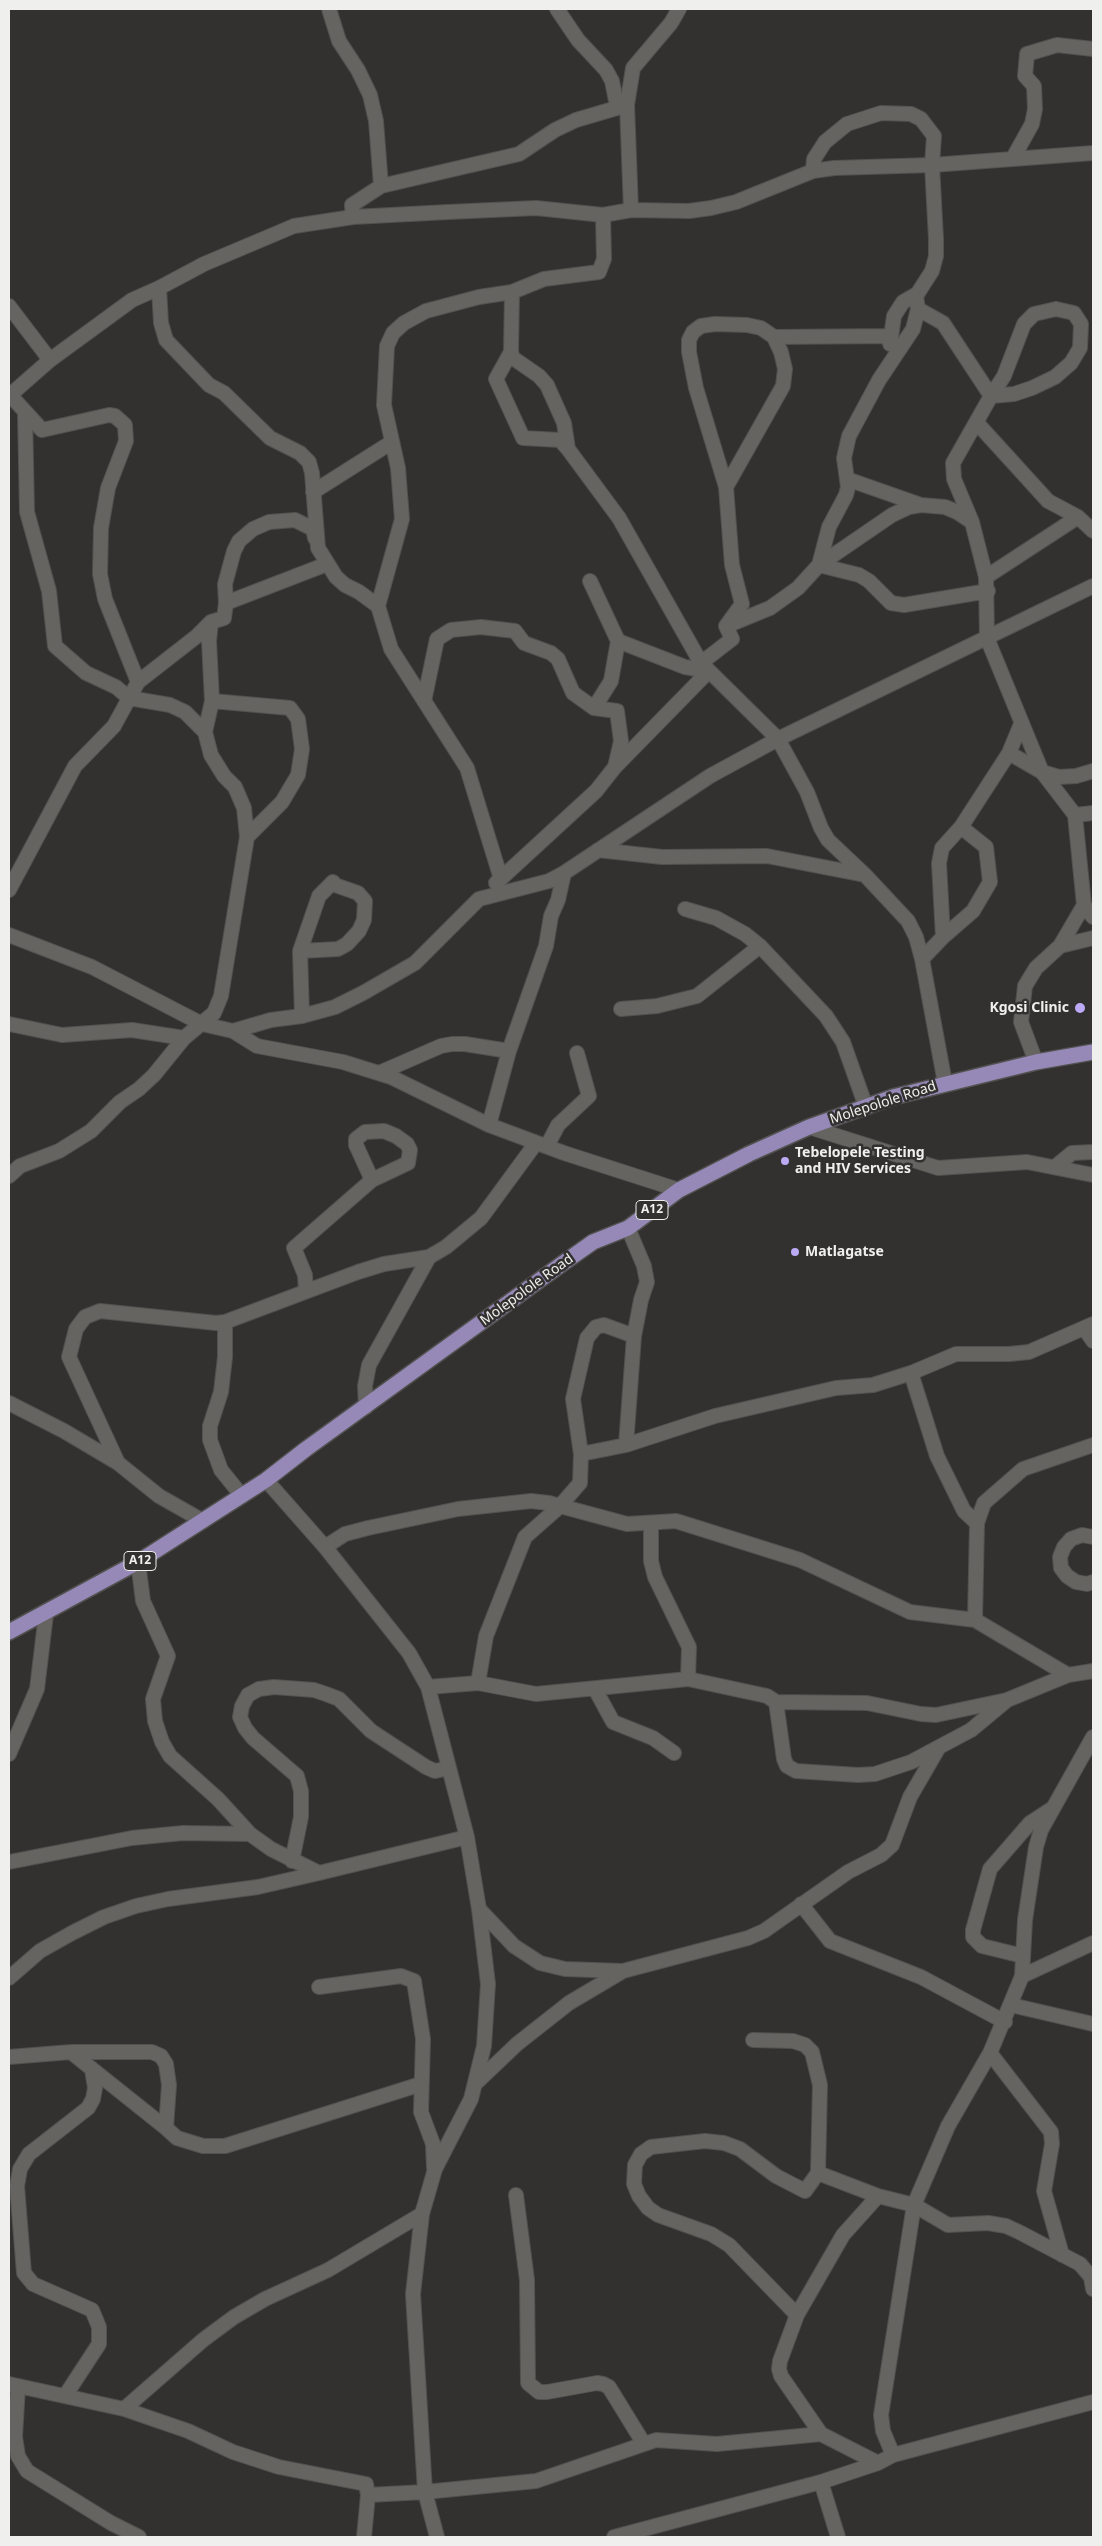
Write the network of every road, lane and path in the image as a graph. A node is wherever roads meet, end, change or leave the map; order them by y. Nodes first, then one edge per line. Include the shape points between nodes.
1 (329, 9) edge
2 (557, 9) edge
3 (679, 9) edge
4 (1093, 48) edge
5 (622, 105) junction
6 (1093, 153) edge
7 (1013, 158) junction
8 (932, 164) junction
9 (813, 171) junction
10 (381, 186) junction
11 (631, 210) junction
12 (603, 216) junction
13 (353, 217) junction
14 (159, 288) junction
15 (512, 292) junction
16 (917, 303) junction
17 (9, 306) edge
18 (889, 336) junction
19 (774, 337) junction
20 (511, 352) junction
21 (50, 360) junction
22 (879, 380) junction
23 (9, 395) edge
24 (991, 396) junction
25 (25, 412) junction
26 (977, 423) junction
27 (392, 442) junction
28 (568, 449) junction
29 (847, 478) junction
30 (726, 487) junction
31 (313, 492) junction
32 (921, 505) junction
33 (1078, 517) junction
34 (972, 522) junction
35 (1093, 531) edge
36 (318, 548) junction
37 (327, 564) junction
38 (819, 565) junction
39 (986, 577) junction
40 (590, 581) dead end
41 (1093, 586) edge
42 (988, 591) junction
43 (226, 603) junction
44 (378, 606) junction
45 (211, 622) junction
46 (726, 626) junction
47 (987, 638) junction
48 (618, 641) junction
49 (705, 667) junction
50 (138, 682) junction
51 (129, 698) junction
52 (212, 701) junction
53 (424, 701) junction
54 (594, 708) junction
55 (1021, 724) junction
56 (205, 732) junction
57 (778, 739) junction
58 (1009, 753) junction
59 (615, 767) junction
60 (1042, 772) junction
61 (1093, 772) edge
62 (1093, 813) edge
63 (1075, 815) junction
64 (961, 827) junction
65 (247, 837) junction
66 (598, 850) junction
67 (564, 873) junction
68 (865, 875) junction
69 (501, 879) junction
70 (9, 890) edge
71 (479, 899) junction
72 (1084, 905) junction
73 (685, 908) dead end
74 (1093, 917) edge
75 (9, 935) edge
76 (943, 937) junction
77 (1093, 938) edge
78 (760, 946) junction
79 (1060, 946) junction
80 (300, 951) junction
81 (922, 959) junction
82 (621, 1009) dead end
83 (302, 1016) junction
84 (9, 1024) edge
85 (202, 1024) junction
86 (233, 1031) junction
87 (184, 1038) junction
88 (509, 1051) junction
89 (577, 1052) dead end
90 (1093, 1052) edge
91 (1036, 1062) junction
92 (378, 1073) junction
93 (944, 1084) junction
94 (866, 1107) junction
95 (489, 1124) junction
96 (808, 1127) junction
97 (542, 1145) junction
98 (1093, 1152) edge
99 (1055, 1167) junction
100 (1093, 1175) edge
101 (9, 1176) edge
102 (372, 1180) dead end
103 (680, 1190) junction
104 (628, 1228) junction
105 (429, 1257) junction
106 (306, 1291) junction
107 (225, 1322) junction
108 (1089, 1326) edge
109 (634, 1336) junction
110 (1093, 1341) edge
111 (911, 1373) junction
112 (366, 1407) junction
113 (11, 1409) edge
114 (626, 1445) junction
115 (1093, 1445) edge
116 (581, 1454) junction
117 (118, 1462) junction
118 (266, 1480) junction
119 (242, 1496) junction
120 (559, 1508) junction
121 (202, 1521) junction
122 (651, 1524) junction
123 (976, 1524) junction
124 (1093, 1537) edge
125 (325, 1547) junction
126 (138, 1562) junction
127 (1093, 1582) edge
128 (46, 1614) junction
129 (975, 1620) junction
130 (9, 1632) edge
131 (1093, 1671) edge
132 (1068, 1675) junction
133 (688, 1679) junction
134 (478, 1683) junction
135 (428, 1686) junction
136 (595, 1689) junction
137 (1007, 1700) junction
138 (776, 1702) junction
139 (1093, 1736) edge
140 (939, 1747) junction
141 (674, 1753) dead end
142 (9, 1754) edge
143 (449, 1768) junction
144 (1053, 1807) junction
145 (250, 1834) junction
146 (467, 1837) junction
147 (292, 1860) junction
148 (9, 1862) edge
149 (319, 1873) junction
150 (801, 1904) junction
151 (479, 1909) junction
152 (1093, 1943) edge
153 (1023, 1956) junction
154 (623, 1971) junction
155 (1022, 1976) junction
156 (9, 1978) edge
157 (319, 1987) dead end
158 (1011, 2005) junction
159 (1005, 2022) junction
160 (1093, 2024) edge
161 (753, 2040) dead end
162 (71, 2052) junction
163 (990, 2053) junction
164 (9, 2057) edge
165 (92, 2070) junction
166 (476, 2083) junction
167 (421, 2084) junction
168 (166, 2128) junction
169 (434, 2169) junction
170 (818, 2173) junction
171 (516, 2195) dead end
172 (878, 2196) junction
173 (914, 2205) junction
174 (422, 2214) junction
175 (1062, 2255) junction
176 (1093, 2289) edge
177 (797, 2315) junction
178 (14, 2386) edge
179 (65, 2396) junction
180 (1093, 2402) edge
181 (124, 2409) junction
182 (821, 2434) junction
183 (644, 2444) junction
184 (893, 2455) junction
185 (878, 2463) junction
186 (821, 2482) junction
187 (424, 2492) junction
188 (368, 2494) junction
189 (139, 2537) edge
190 (364, 2537) edge
191 (437, 2537) edge
192 (614, 2537) edge
193 (838, 2537) edge

1 - 10 street via 339,41 370,95 376,121
2 - 5 street via 578,40 606,70
3 - 5 street via 633,68
4 - 7 street via 1057,45 1027,54 1026,76 1034,86 1032,124
5 - 10 street via 576,120 519,154
5 - 11 street
6 - 7 street
7 - 8 street
8 - 9 street
8 - 9 street via 934,136 921,119 911,114 881,113 847,124 825,142 814,159
8 - 16 street via 936,256
9 - 11 street via 736,202 711,208
10 - 13 street via 352,205
11 - 12 street
12 - 13 street via 536,208
12 - 15 street via 604,259 599,272 544,279
13 - 14 street via 294,226 204,264
14 - 21 street via 118,308
14 - 31 street via 161,323 166,340 209,384 224,393 270,438 300,453 309,462
15 - 20 street
15 - 27 street via 462,300 426,311 393,333 387,346 384,405
16 - 18 street via 917,294 903,302 894,316
16 - 22 street via 913,329
16 - 24 street via 943,323
17 - 21 street
18 - 19 street
18 - 22 street via 890,349
19 - 30 street via 785,369 783,386
19 - 30 street via 761,328 716,324 701,326 689,340 690,365
20 - 28 street via 513,358 547,385 564,423
20 - 28 street via 496,379 523,438 560,440
21 - 23 street
22 - 29 street via 849,436 844,458
23 - 25 street
24 - 24 street via 1004,376 1024,324 1034,314 1056,309 1074,313 1081,324 1081,332 1080,348 1071,363 1055,377 1032,388
24 - 26 street
25 - 50 street via 42,430 109,415 115,416 125,426 126,442 108,488 100,574 105,599
25 - 51 street via 27,512 50,591 55,646 86,673 116,687
26 - 33 street via 1048,501
26 - 34 street via 953,463 954,479
27 - 31 street
27 - 44 street via 398,468 402,519
28 - 49 street via 619,518
29 - 32 street
29 - 38 street via 846,495 829,527
30 - 46 street via 732,565 742,604
31 - 36 street
32 - 34 street via 945,507
32 - 38 street via 892,515
33 - 35 street
33 - 39 street
34 - 39 street
36 - 37 street
36 - 43 street via 313,529 295,520 269,522 253,529 239,541 234,551 225,584
37 - 43 street
37 - 44 street via 345,585
38 - 42 street via 859,575 891,603 904,605
38 - 46 street via 798,588 770,608
39 - 42 street
40 - 48 street
41 - 47 street
42 - 47 street
43 - 45 street via 224,618
44 - 53 street via 391,649
45 - 50 street via 198,636
45 - 52 street
46 - 49 street via 732,639
47 - 55 street
47 - 57 street
48 - 49 street via 685,667
48 - 54 street via 611,681
49 - 57 street
49 - 59 street
50 - 51 street
51 - 56 street via 170,705 185,712
51 - 70 street via 114,726 75,766
52 - 56 street
52 - 65 street via 290,708 298,719 302,750 298,775 282,802
53 - 54 street via 437,639 451,630 481,627 515,631 524,643 550,653 558,660 573,693
53 - 69 street via 467,768
54 - 59 street via 617,711 621,741
55 - 58 street
55 - 60 street
56 - 65 street via 211,755 235,788 244,808
57 - 66 street via 710,776
57 - 68 street via 828,840
58 - 60 street
58 - 64 street
59 - 69 street via 596,791
60 - 61 street via 1059,777
60 - 63 street
62 - 63 street
63 - 72 street
64 - 76 street via 940,854
64 - 76 street via 986,847 990,882 974,911
65 - 85 street via 220,996 214,1013
66 - 67 street
66 - 68 street via 662,857 767,856
67 - 71 street via 540,884
67 - 88 street via 546,946
68 - 81 street via 908,921
69 - 71 street
71 - 83 street via 415,963 335,1007
72 - 74 street
72 - 79 street
73 - 78 street via 716,918
75 - 85 street via 92,967
76 - 81 street
77 - 79 street
78 - 82 street via 697,996 657,1006
78 - 94 street via 836,1028
79 - 91 street via 1036,968 1025,986 1021,1022
80 - 80 street via 319,896 333,882 358,893 365,901 366,909 361,926 348,944 338,949
80 - 83 street
81 - 93 street
83 - 86 street via 271,1020
84 - 87 street via 62,1035 132,1030
85 - 86 street
85 - 87 street
86 - 92 street via 257,1046 343,1062
87 - 101 street via 154,1075 107,1113 91,1131 59,1151 20,1166
88 - 92 street via 452,1044
88 - 95 street
89 - 97 street via 589,1096 567,1114
90 - 91 main road, Molepolole Road / A12
91 - 93 main road, Molepolole Road / A12
92 - 95 street
93 - 94 main road, Molepolole Road / A12
94 - 96 main road, Molepolole Road / A12
95 - 97 street
96 - 99 street via 938,1168 1011,1162
96 - 103 main road, Molepolole Road / A12
97 - 103 street
97 - 105 street via 481,1218 454,1243
98 - 99 street via 1072,1153
99 - 100 street
102 - 106 street via 294,1248
103 - 104 main road, Molepolole Road / A12
104 - 109 street via 647,1282 640,1300
104 - 112 main road, Molepolole Road / A12 via 593,1242
105 - 106 street via 384,1264
105 - 112 street via 370,1365 365,1386
106 - 107 street
107 - 117 street via 100,1311 85,1317 76,1329 69,1357
107 - 119 street via 221,1392 210,1426 210,1440 221,1470
108 - 110 street
108 - 111 street via 1029,1352 956,1354
109 - 114 street
109 - 116 street via 604,1325 596,1327 587,1338 572,1399
111 - 114 street via 873,1385 836,1388 715,1416
111 - 123 street via 936,1456 964,1511
112 - 118 main road, Molepolole Road / A12
113 - 117 street via 64,1431
114 - 116 street
115 - 123 street via 1023,1470 984,1502
116 - 120 street via 580,1483
117 - 121 street via 159,1496
118 - 119 main road, Molepolole Road / A12
118 - 125 street
119 - 121 main road, Molepolole Road / A12
120 - 122 street via 627,1524
120 - 125 street via 531,1501 458,1509 345,1534
120 - 134 street via 525,1537 486,1636
121 - 126 main road, Molepolole Road / A12
122 - 129 street via 676,1521 800,1560 910,1612
122 - 133 street via 651,1561 655,1578 689,1647
123 - 129 street
124 - 127 street via 1082,1535 1071,1539 1060,1557 1067,1576 1076,1582
125 - 135 street via 409,1653
126 - 128 main road, Molepolole Road / A12
126 - 145 street via 144,1601 168,1656 152,1699 154,1721 162,1742 170,1756 218,1799
128 - 130 main road, Molepolole Road / A12
128 - 142 street via 36,1689
129 - 132 street
131 - 132 street
132 - 137 street
133 - 136 street
133 - 138 street via 767,1696
134 - 135 street
134 - 136 street via 536,1694
135 - 143 street
136 - 141 street via 613,1722 653,1738
137 - 138 street via 936,1715 867,1703
137 - 140 street via 971,1730
138 - 140 street via 784,1759 787,1766 796,1771 875,1774 911,1762
139 - 144 street
140 - 150 street via 910,1797 892,1845
143 - 146 street
143 - 147 street via 435,1771 426,1767 371,1731 338,1699 326,1694 274,1686 248,1695 240,1717 245,1728 252,1738 297,1776 301,1791 301,1817
144 - 153 street via 1036,1847
144 - 153 street via 1030,1823 990,1869 973,1930 973,1937 982,1946
145 - 147 street
145 - 148 street via 182,1833 132,1838
146 - 149 street
146 - 151 street
147 - 149 street
149 - 156 street via 258,1888 136,1906 104,1917 40,1951
150 - 154 street via 764,1931 748,1938
150 - 159 street via 830,1941 921,1977
151 - 154 street via 514,1946 540,1963 565,1969
151 - 166 street via 488,2004
152 - 155 street
153 - 155 street
154 - 166 street via 569,2003 517,2044
155 - 158 street
157 - 167 street via 402,1976 414,1982 423,2039
158 - 159 street
158 - 160 street
159 - 163 street
161 - 170 street via 793,2041 805,2045 812,2052 820,2085
162 - 164 street
162 - 165 street
162 - 168 street via 152,2052 161,2056 166,2064 168,2085
163 - 173 street via 941,2140
163 - 175 street via 1051,2132 1044,2190
165 - 168 street
165 - 179 street via 95,2088 88,2108 28,2154 20,2169 17,2186 24,2272 33,2284 92,2310 99,2327 99,2344
166 - 169 street via 471,2099
167 - 168 street via 225,2146 203,2146 178,2138
167 - 169 street via 421,2112 433,2144
169 - 174 street
170 - 172 street
170 - 177 street via 805,2191 776,2176 740,2149 705,2141 651,2147 641,2154 635,2165 634,2184 648,2208 658,2215 711,2234 729,2245
171 - 183 street via 528,2280 528,2383 538,2392 597,2383 609,2387
172 - 173 street
172 - 177 street via 843,2235
173 - 175 street via 948,2224 1006,2226
173 - 184 street via 881,2416
174 - 181 street via 328,2270 234,2317
174 - 187 street via 413,2319
175 - 176 street via 1087,2270
177 - 182 street via 779,2368 781,2376
178 - 179 street
178 - 189 street via 15,2437 18,2456 27,2471
179 - 181 street
180 - 184 street
181 - 188 street via 279,2467 366,2484
182 - 183 street via 717,2444 668,2439
182 - 185 street
183 - 187 street via 536,2481
184 - 185 street
185 - 186 street
186 - 192 street
186 - 193 street
187 - 188 street
187 - 191 street
188 - 190 street

